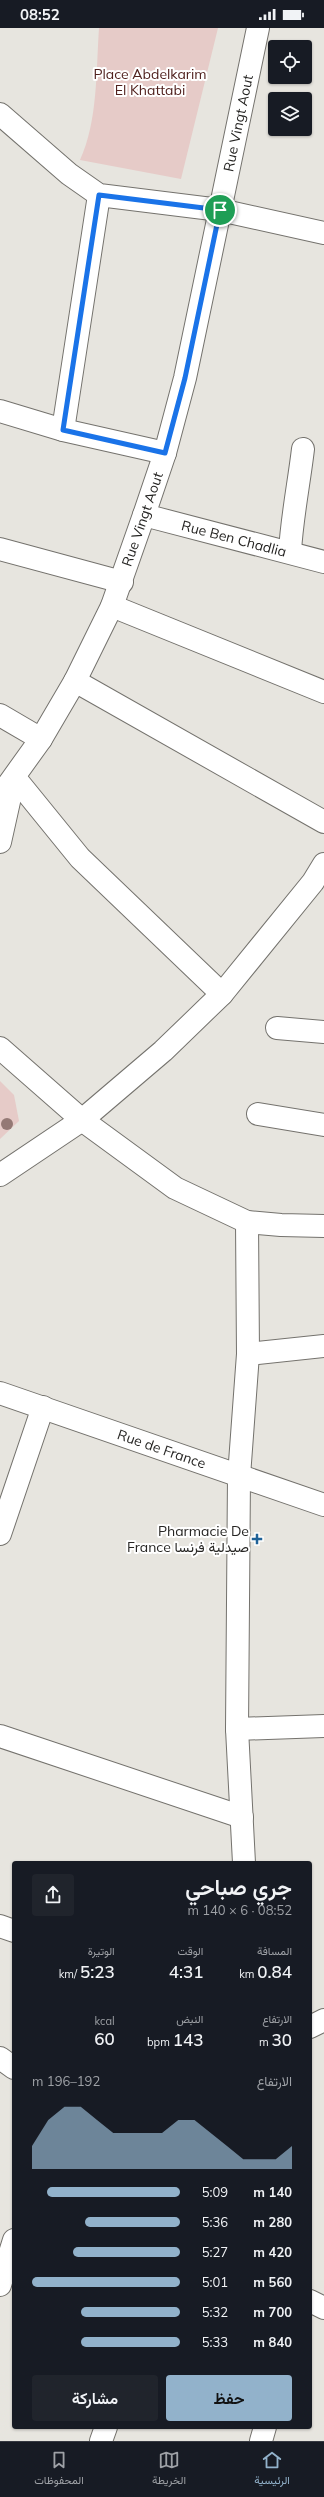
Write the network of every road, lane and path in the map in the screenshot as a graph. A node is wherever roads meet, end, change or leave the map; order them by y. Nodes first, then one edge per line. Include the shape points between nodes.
1 (258, 28) edge
2 (0, 114) edge
3 (99, 195) junction
4 (220, 210) junction
5 (320, 235) edge
6 (0, 411) edge
7 (63, 430) junction
8 (303, 449) dead end
9 (165, 453) junction
10 (144, 515) junction
11 (0, 549) edge
12 (290, 551) junction
13 (324, 562) edge
14 (122, 582) junction
15 (112, 606) junction
16 (75, 681) junction
17 (324, 692) edge
18 (0, 715) edge
19 (41, 739) junction
20 (15, 778) junction
21 (0, 796) edge
22 (324, 822) edge
23 (0, 842) edge
24 (324, 864) edge
25 (222, 994) junction
26 (277, 1028) dead end
27 (324, 1032) edge
28 (0, 1048) edge
29 (258, 1114) dead end
30 (82, 1120) junction
31 (324, 1125) edge
32 (0, 1175) edge
33 (247, 1222) junction
34 (324, 1226) edge
35 (324, 1346) edge
36 (248, 1354) junction
37 (0, 1392) edge
38 (43, 1407) junction
39 (240, 1476) junction
40 (324, 1505) edge
41 (0, 1534) edge
42 (324, 1726) edge
43 (237, 1729) junction
44 (0, 1736) edge
45 (242, 1817) junction
46 (244, 1861) edge
47 (0, 1926) edge
48 (12, 1930) edge
49 (324, 2020) edge
50 (312, 2026) edge
51 (312, 2033) edge
52 (324, 2036) edge
53 (0, 2058) edge
54 (12, 2067) edge
55 (12, 2246) edge
56 (0, 2285) edge
57 (312, 2302) edge
58 (324, 2308) edge
59 (105, 2429) edge
60 (264, 2429) edge
61 (101, 2441) edge
62 (261, 2441) edge

1 - 4 street, Rue Vingt Aout
2 - 3 street via 69,174
3 - 4 street
3 - 7 street
4 - 5 street
4 - 9 street, Rue Vingt Aout via 185,378
6 - 7 street
7 - 9 street
8 - 12 street
9 - 10 street, Rue Vingt Aout
10 - 12 street, Rue Ben Chadlia
10 - 14 street, Rue Vingt Aout
11 - 14 street
12 - 13 street, Rue Ben Chadlia
14 - 15 street, Rue Vingt Aout
15 - 16 street, Rue Vingt Aout
15 - 17 street
16 - 19 street, Rue Vingt Aout
16 - 22 street
18 - 19 street
19 - 20 street, Rue Vingt Aout
20 - 21 street, Rue Vingt Aout
20 - 23 street
20 - 25 street via 80,858
24 - 25 street via 268,940
25 - 30 street via 163,1051
26 - 27 street
28 - 30 street
29 - 31 street
30 - 32 street
30 - 33 street via 175,1188
33 - 34 street
33 - 36 street
35 - 36 street
36 - 39 street
37 - 38 street, Rue de France
38 - 39 street, Rue de France
38 - 41 street
39 - 40 street, Rue de France
39 - 43 street
42 - 43 street
43 - 45 street
44 - 45 street
45 - 46 street
47 - 48 street
49 - 50 street
51 - 52 street
53 - 54 street
55 - 56 street
57 - 58 street
59 - 61 street
60 - 62 street

